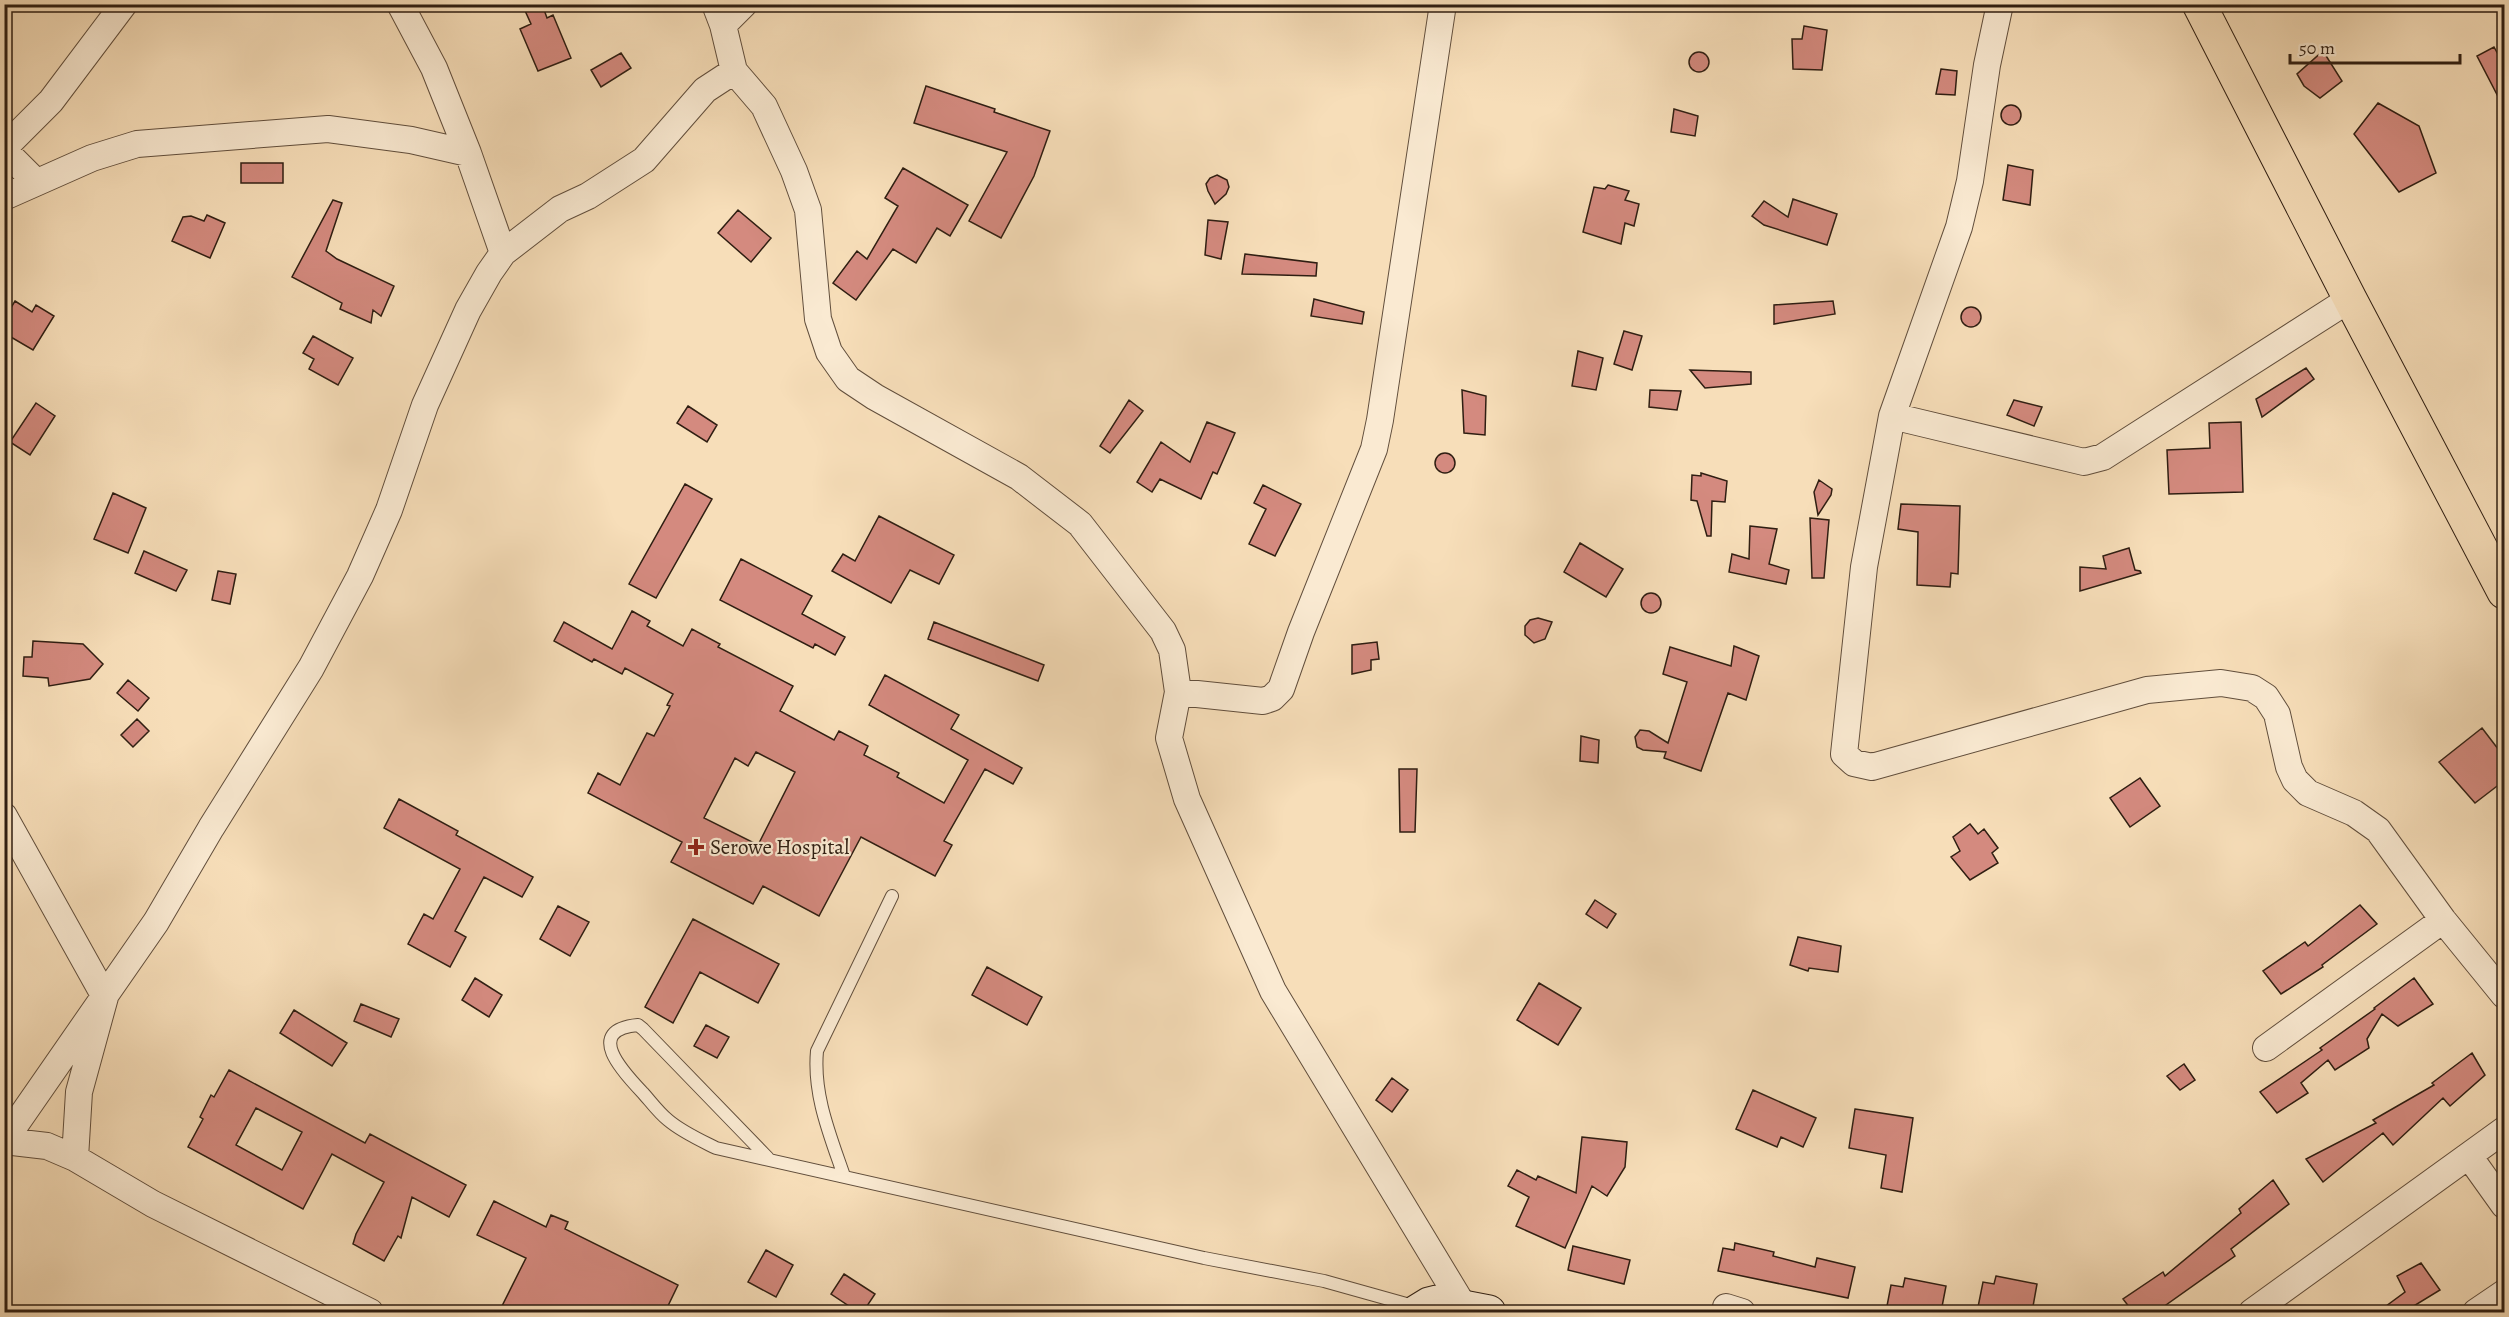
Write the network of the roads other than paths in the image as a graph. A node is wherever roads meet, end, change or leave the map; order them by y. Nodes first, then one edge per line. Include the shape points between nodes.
1 (124, 4) edge
2 (400, 4) edge
3 (744, 4) edge
4 (1443, 4) edge
5 (2000, 4) edge
6 (2199, 4) edge
7 (719, 15) edge
8 (734, 71) junction
9 (4, 149) edge
10 (468, 153) junction
11 (36, 182) junction
12 (4, 197) edge
13 (503, 253) junction
14 (2350, 299) junction
15 (1892, 416) junction
16 (2502, 579) edge
17 (1178, 692) junction
18 (4, 816) edge
19 (892, 896) dead end
20 (2443, 920) junction
21 (2505, 995) edge
22 (105, 997) junction
23 (2266, 1048) dead end
24 (2505, 1130) edge
25 (4, 1141) edge
26 (2469, 1156) junction
27 (75, 1158) junction
28 (768, 1158) junction
29 (844, 1176) junction
30 (2505, 1205) edge
31 (2505, 1293) edge
32 (1419, 1310) edge
33 (1477, 1310) edge
34 (370, 1312) edge
35 (2252, 1312) edge
36 (2476, 1312) edge

1 - 9 street via 58,93
2 - 10 street via 434,68
3 - 7 street
4 - 17 street via 1374,449 1281,689 1263,701
5 - 15 street via 1959,227
6 - 14 main road
7 - 8 street
8 - 13 street via 705,90 644,160 560,209
8 - 17 street via 764,106 794,171 808,210 818,319 829,352 848,379 1019,477 1080,524 1163,631 1172,650
9 - 11 street
10 - 11 street via 411,140 328,129 137,144
10 - 13 street
11 - 12 street
13 - 22 street via 468,310 425,405 389,510 360,576 316,658 156,922
14 - 15 street via 2103,457 2084,462
14 - 16 main road
15 - 20 street via 1859,607 1844,754 1854,763 1872,767 2147,690 2221,683 2252,688 2266,697 2277,714 2295,780 2308,793 2354,813 2378,830
17 - 33 street via 1169,738 1173,756 1187,799 1273,991
18 - 22 street
19 - 29 lane via 817,1051 819,1100
20 - 21 street
20 - 23 street
22 - 25 street
22 - 27 street via 79,1092
24 - 26 street
25 - 27 street via 47,1146
26 - 30 street
26 - 35 street
27 - 34 street via 153,1204
28 - 28 lane via 716,1148 668,1120 612,1056 614,1035 624,1027 638,1025
28 - 29 lane
29 - 32 lane via 1204,1258 1324,1281
31 - 36 street
32 - 33 street via 1437,1302

